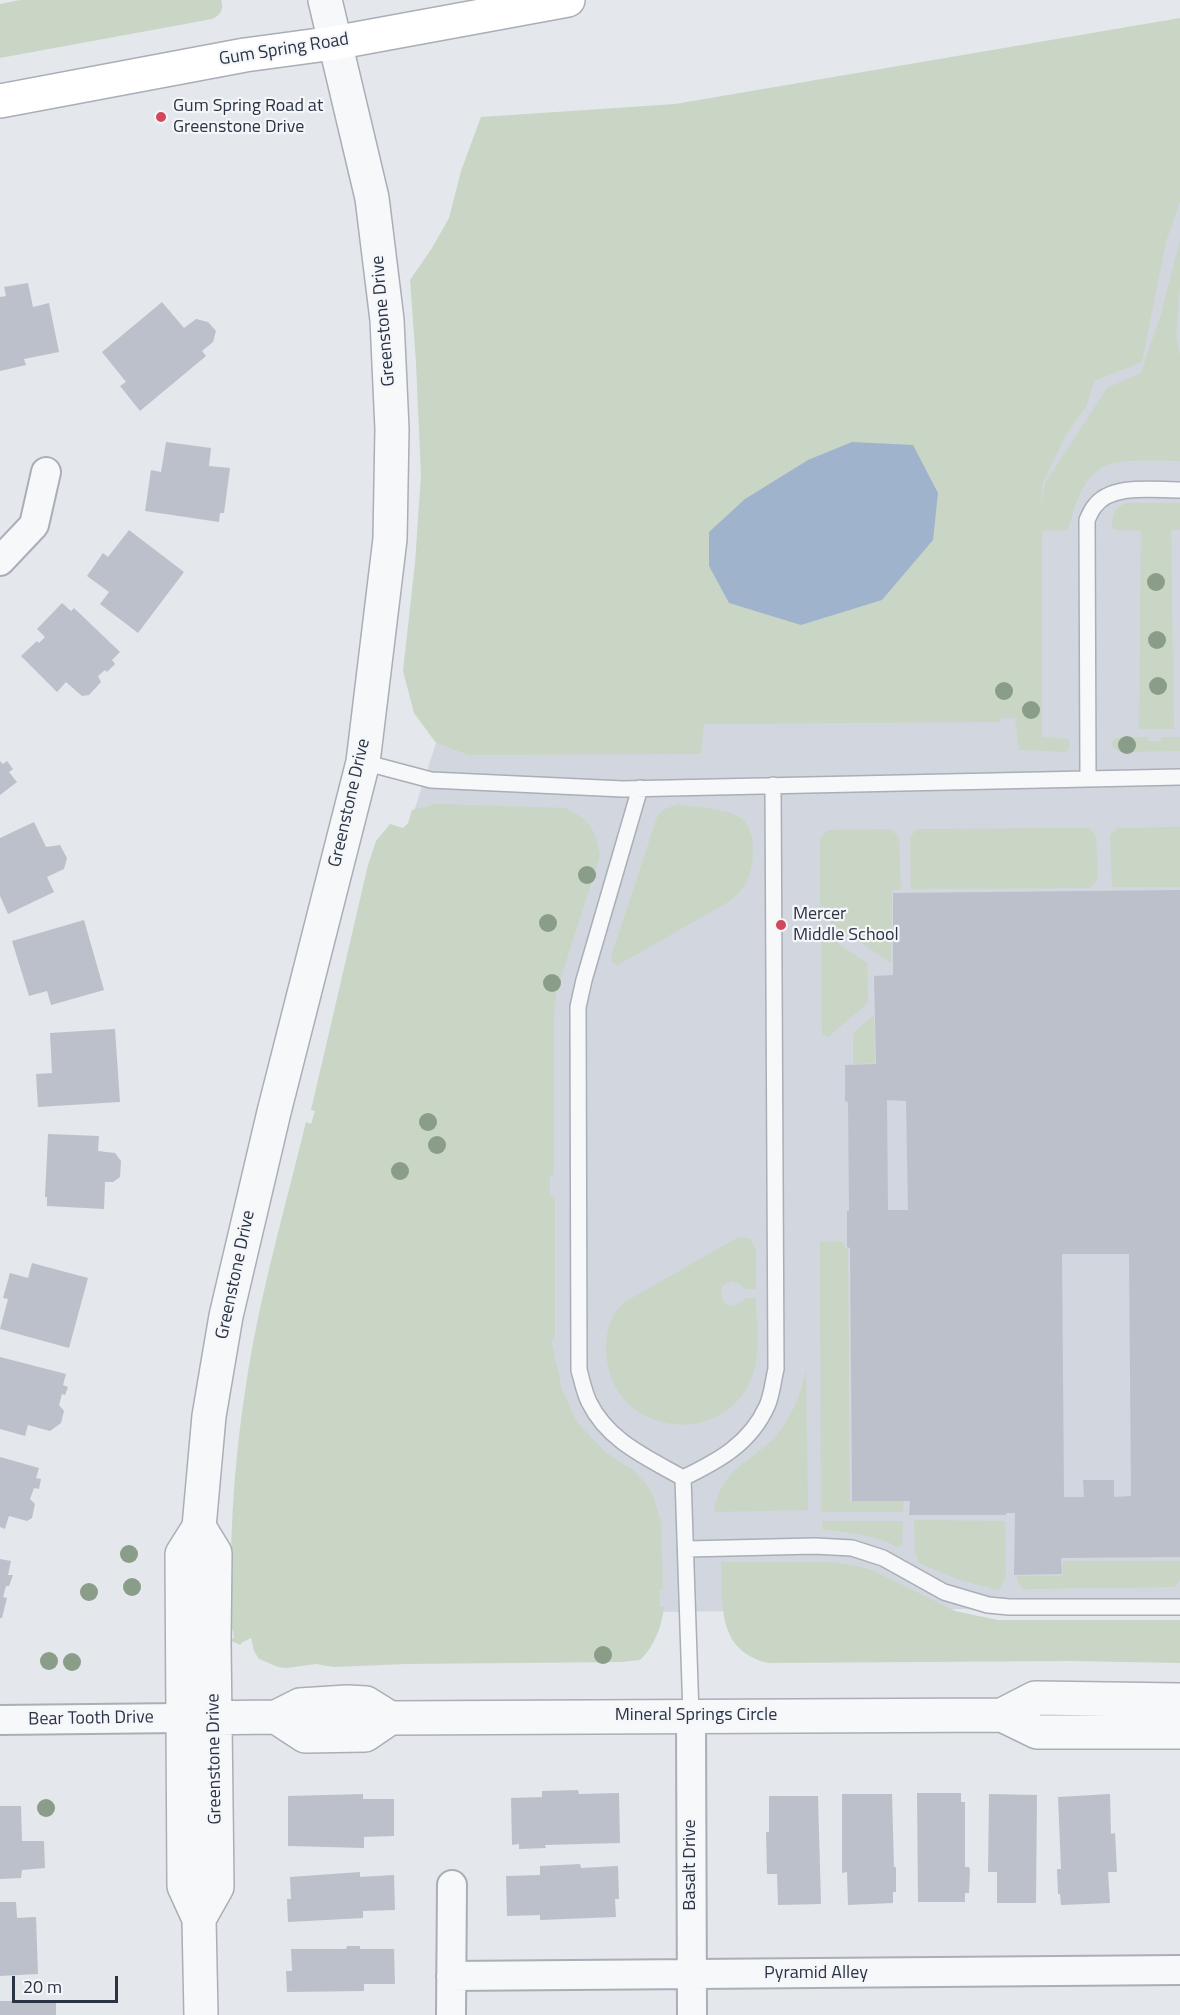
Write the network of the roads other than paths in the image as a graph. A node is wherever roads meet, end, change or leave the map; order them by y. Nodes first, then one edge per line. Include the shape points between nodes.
1 (325, 0) edge
2 (568, 0) edge
3 (334, 43) junction
4 (0, 101) edge
5 (46, 472) dead end
6 (1180, 490) edge
7 (0, 561) edge
8 (363, 762) junction
9 (1180, 777) edge
10 (1088, 778) junction
11 (773, 785) junction
12 (640, 788) junction
13 (683, 1478) junction
14 (199, 1527) junction
15 (686, 1549) junction
16 (1180, 1607) edge
17 (1180, 1700) edge
18 (1002, 1714) junction
19 (691, 1716) junction
20 (214, 1717) junction
21 (181, 1718) junction
22 (0, 1720) edge
23 (1180, 1732) edge
24 (452, 1885) dead end
25 (200, 1919) junction
26 (1180, 1949) edge
27 (1180, 1970) edge
28 (691, 1974) junction
29 (451, 1976) junction
30 (1180, 1984) edge
31 (201, 2015) edge
32 (452, 2015) edge
33 (692, 2015) edge

1 - 3 street, Greenstone Drive
2 - 3 main road, Gum Spring Road
3 - 4 main road, Gum Spring Road via 245,55
3 - 8 street, Greenstone Drive via 372,198 387,321 392,429 390,539
5 - 7 street via 34,525
6 - 10 lane via 1108,495 1094,506 1087,520
8 - 12 lane via 431,780
8 - 14 street, Greenstone Drive via 228,1305 208,1416
9 - 10 lane
10 - 11 lane
11 - 12 lane
11 - 13 lane via 776,1369 768,1405 755,1427 720,1460
12 - 13 lane via 579,1007 579,1370 588,1400 601,1423 617,1439
13 - 15 lane
14 - 20 street, Greenstone Drive via 215,1553
14 - 21 street, Greenstone Drive via 182,1554
15 - 16 lane via 852,1548 883,1558 944,1592 988,1605
15 - 19 lane
17 - 18 street, Mineral Springs Circle via 1035,1698
18 - 19 street, Mineral Springs Circle
18 - 23 street, Mineral Springs Circle via 1037,1732
19 - 20 street, Mineral Springs Circle via 390,1718 365,1735 305,1736 276,1717
19 - 28 street, Basalt Drive
20 - 21 street, Mineral Springs Circle
20 - 25 street, Greenstone Drive via 217,1887
21 - 22 street, Bear Tooth Drive
21 - 25 street, Greenstone Drive via 184,1886
24 - 29 street
25 - 31 street, Greenstone Drive
26 - 27 street
27 - 28 street, Pyramid Alley
27 - 30 street
28 - 29 street, Pyramid Alley
28 - 33 street, Basalt Drive
29 - 32 street

